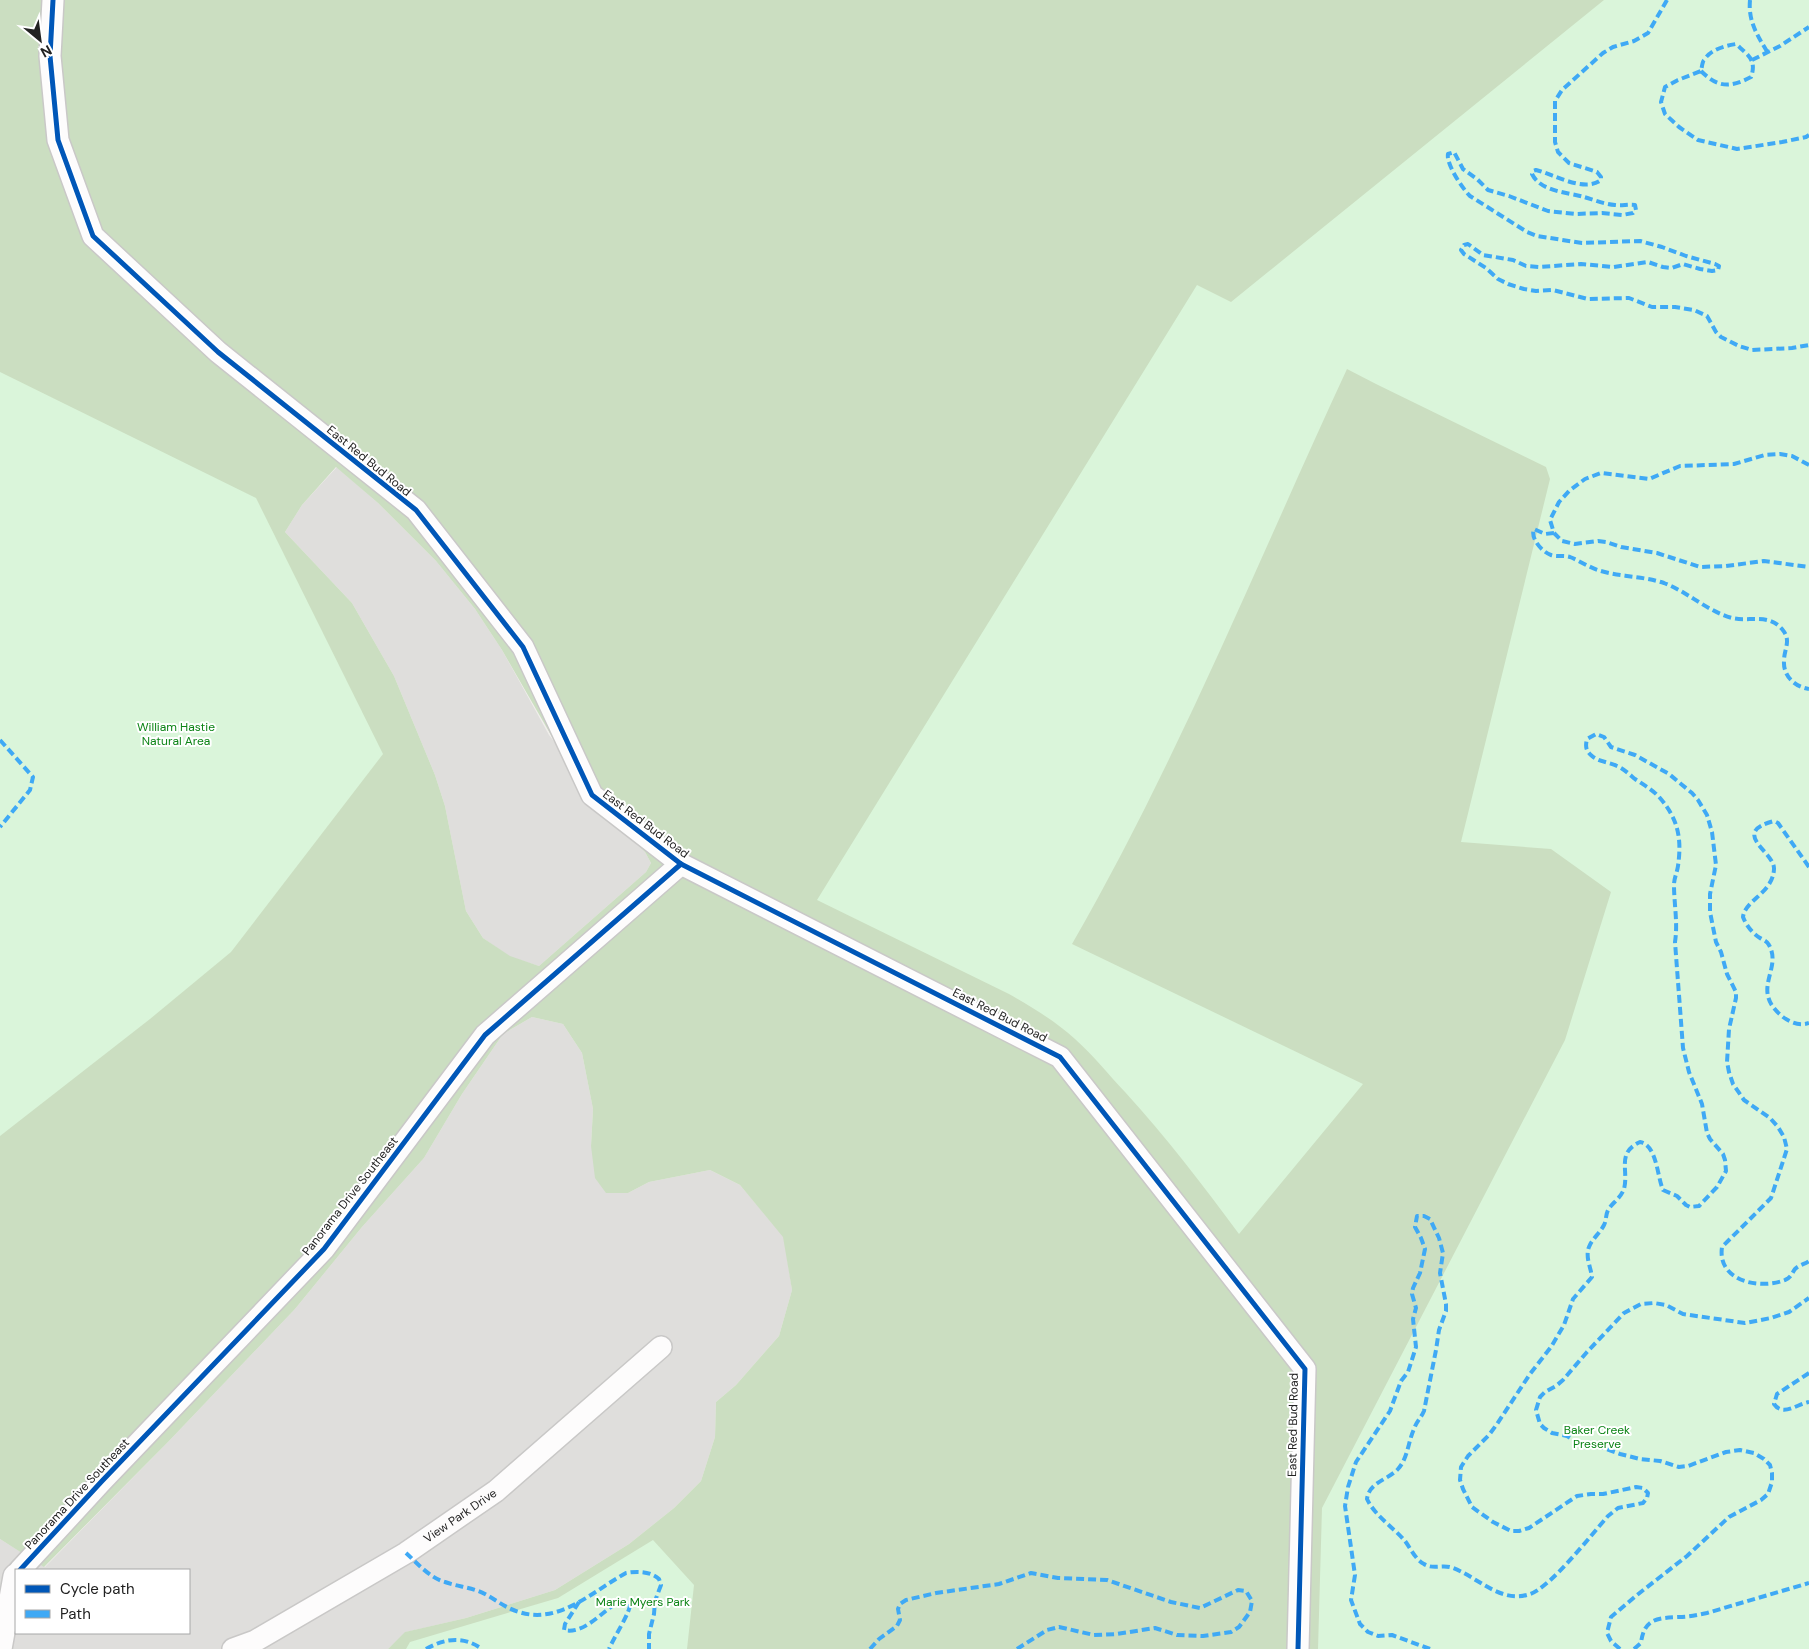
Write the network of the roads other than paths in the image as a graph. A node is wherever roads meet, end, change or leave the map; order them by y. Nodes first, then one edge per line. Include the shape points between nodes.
1 (54, 0) edge
2 (681, 864) junction
3 (661, 1347) dead end
4 (21, 1569) edge
5 (15, 1575) edge
6 (1, 1649) edge
7 (234, 1649) edge
8 (1298, 1649) edge

1 - 2 street, East Red Bud Road via 50,56 58,140 93,236 218,352 416,510 523,647 592,795
2 - 4 street, Panorama Drive Southeast via 485,1035 324,1249
2 - 8 street, East Red Bud Road via 1060,1057 1305,1369
3 - 7 street, View Park Drive via 496,1491 406,1553 255,1641
5 - 6 street

